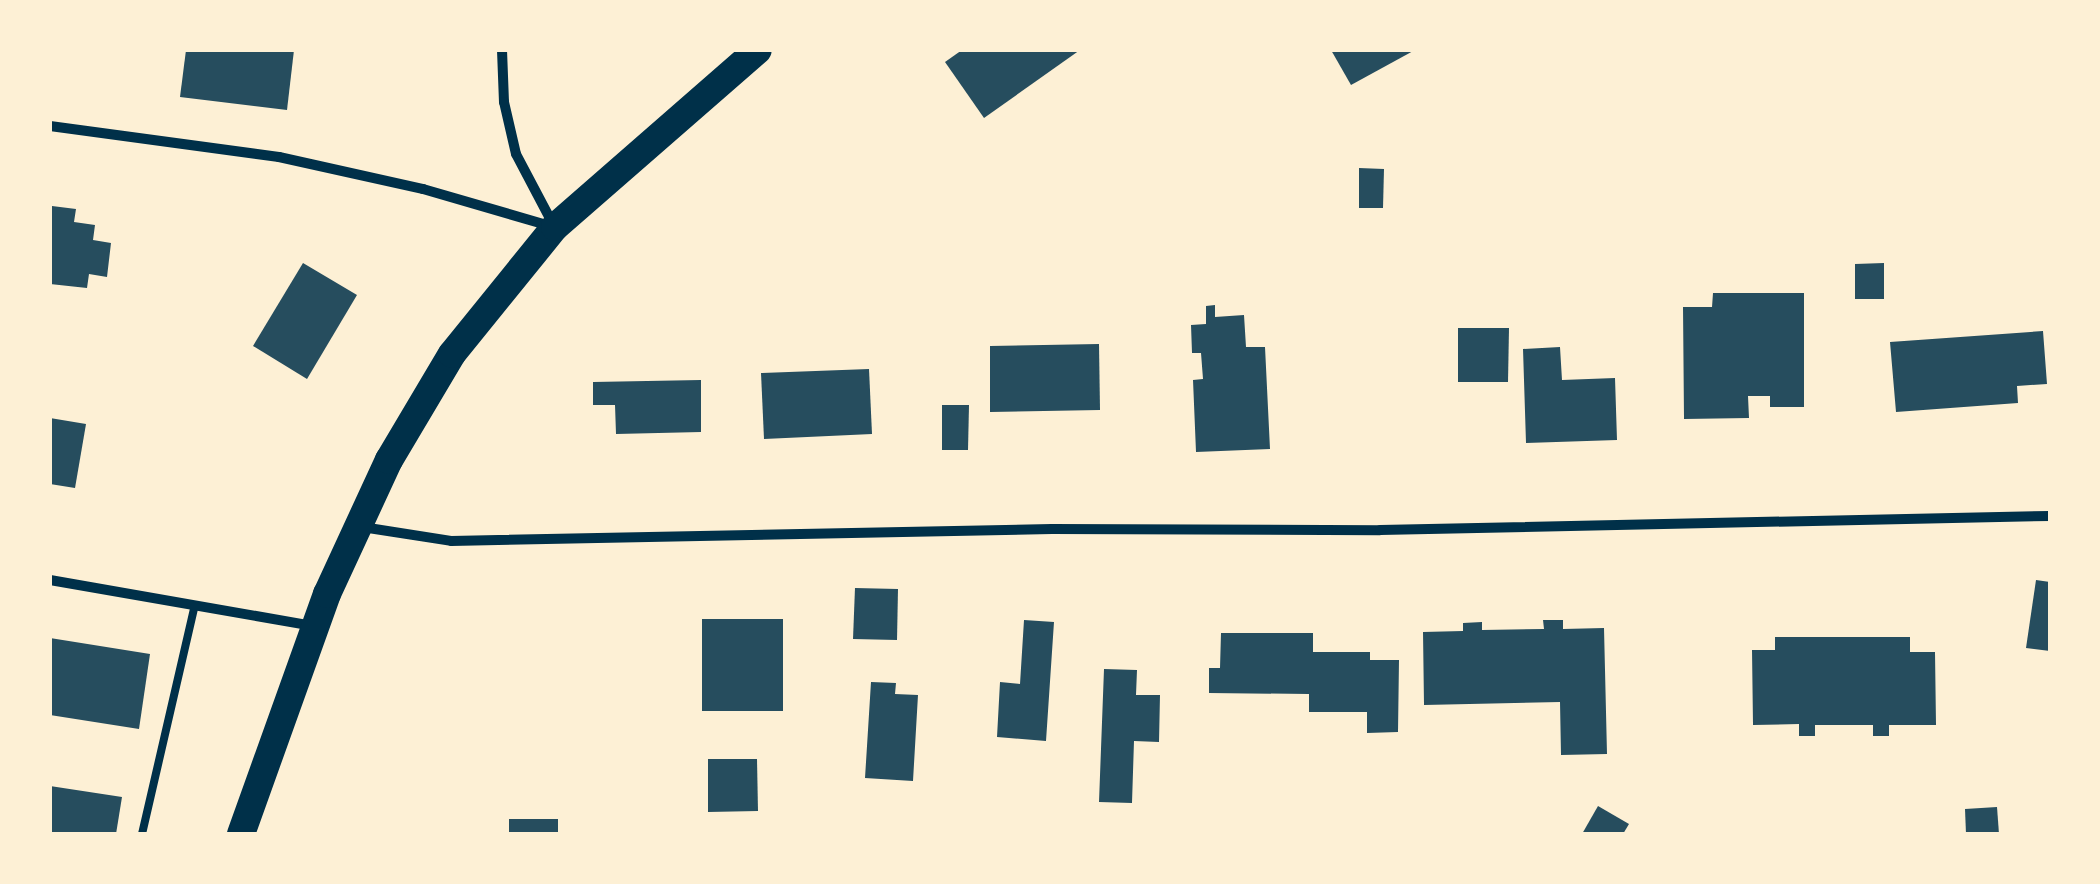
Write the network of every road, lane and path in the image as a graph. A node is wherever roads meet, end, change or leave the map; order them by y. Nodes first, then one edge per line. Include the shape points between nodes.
1 (502, 50) edge
2 (758, 50) edge
3 (50, 126) edge
4 (555, 227) junction
5 (2050, 516) edge
6 (357, 526) junction
7 (50, 580) edge
8 (194, 608) junction
9 (314, 626) junction
10 (142, 834) edge
11 (241, 834) edge

1 - 4 street via 516,154
2 - 4 highway
3 - 4 street via 279,156
4 - 6 highway via 452,354
5 - 6 street via 452,541
6 - 9 highway
7 - 8 street
8 - 9 street
8 - 10 lane
9 - 11 highway

